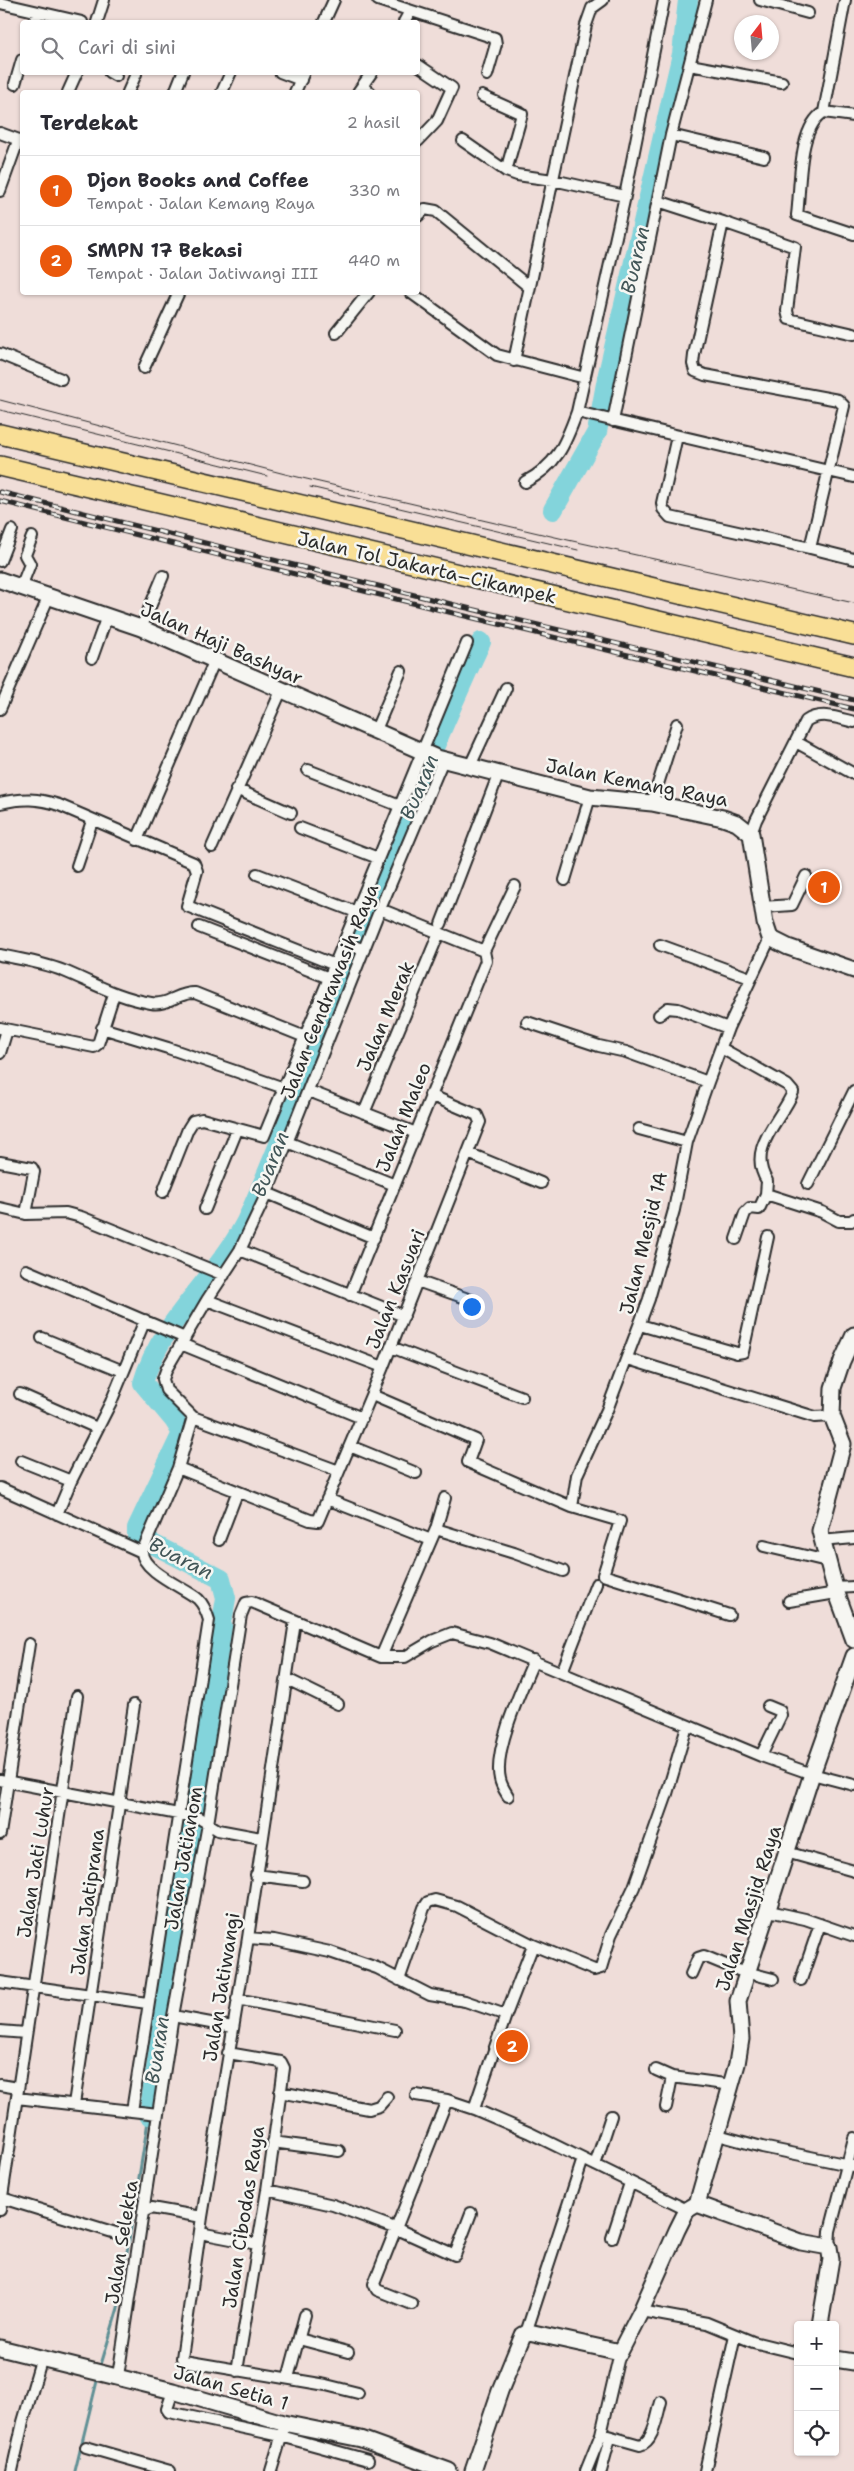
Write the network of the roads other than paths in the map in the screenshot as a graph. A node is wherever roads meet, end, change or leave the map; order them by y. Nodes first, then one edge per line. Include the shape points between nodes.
1 (104, 0) edge
2 (334, 0) edge
3 (378, 0) edge
4 (603, 0) edge
5 (664, 0) edge
6 (706, 0) edge
7 (760, 0) edge
8 (845, 0) edge
9 (0, 3) edge
10 (410, 11) junction
11 (808, 13) dead end
12 (36, 18) edge
13 (59, 20) edge
14 (98, 20) edge
15 (325, 20) edge
16 (405, 20) edge
17 (690, 65) junction
18 (20, 67) edge
19 (420, 67) edge
20 (76, 75) edge
21 (136, 75) edge
22 (182, 75) edge
23 (230, 75) edge
24 (371, 75) edge
25 (486, 75) dead end
26 (303, 76) edge
27 (782, 82) dead end
28 (15, 84) dead end
29 (72, 90) edge
30 (129, 90) edge
31 (176, 90) edge
32 (223, 90) edge
33 (296, 90) edge
34 (364, 90) edge
35 (482, 96) dead end
36 (824, 112) junction
37 (854, 116) edge
38 (0, 133) edge
39 (420, 135) edge
40 (671, 135) junction
41 (20, 141) edge
42 (463, 141) dead end
43 (764, 157) dead end
44 (506, 171) junction
45 (553, 180) junction
46 (0, 191) edge
47 (625, 196) junction
48 (658, 201) junction
49 (420, 214) edge
50 (723, 222) junction
51 (854, 234) edge
52 (528, 286) junction
53 (178, 295) edge
54 (367, 295) edge
55 (414, 295) edge
56 (336, 333) dead end
57 (854, 334) edge
58 (0, 354) edge
59 (514, 361) junction
60 (144, 368) dead end
61 (585, 378) junction
62 (61, 379) dead end
63 (849, 410) edge
64 (580, 413) junction
65 (610, 420) junction
66 (0, 434) edge
67 (677, 436) junction
68 (0, 466) edge
69 (829, 472) junction
70 (854, 477) edge
71 (525, 482) dead end
72 (12, 530) dead end
73 (32, 537) dead end
74 (810, 548) junction
75 (854, 559) edge
76 (0, 561) edge
77 (163, 576) dead end
78 (0, 580) edge
79 (21, 587) junction
80 (49, 596) junction
81 (107, 616) junction
82 (141, 628) junction
83 (854, 635) edge
84 (467, 643) dead end
85 (92, 658) dead end
86 (214, 662) junction
87 (854, 667) edge
88 (401, 671) dead end
89 (506, 688) dead end
90 (281, 691) junction
91 (0, 709) edge
92 (854, 722) edge
93 (677, 724) dead end
94 (376, 732) junction
95 (796, 742) junction
96 (432, 756) junction
97 (470, 766) junction
98 (308, 770) dead end
99 (500, 773) junction
100 (854, 774) edge
101 (236, 790) junction
102 (590, 797) junction
103 (0, 803) edge
104 (652, 803) junction
105 (400, 806) junction
106 (291, 813) dead end
107 (92, 821) junction
108 (300, 828) dead end
109 (752, 834) junction
110 (137, 840) junction
111 (212, 847) dead end
112 (378, 858) junction
113 (77, 866) dead end
114 (257, 874) dead end
115 (806, 876) dead end
116 (565, 880) dead end
117 (514, 886) dead end
118 (763, 907) junction
119 (380, 909) junction
120 (356, 912) junction
121 (199, 927) dead end
122 (440, 929) junction
123 (770, 938) junction
124 (660, 945) dead end
125 (355, 947) junction
126 (484, 952) junction
127 (0, 955) edge
128 (335, 964) junction
129 (854, 970) edge
130 (329, 978) junction
131 (750, 978) junction
132 (114, 994) junction
133 (659, 1015) dead end
134 (527, 1022) dead end
135 (102, 1028) junction
136 (728, 1028) junction
137 (3, 1029) edge
138 (305, 1037) junction
139 (722, 1048) junction
140 (0, 1054) edge
141 (708, 1082) junction
142 (284, 1088) junction
143 (309, 1091) junction
144 (854, 1091) edge
145 (430, 1095) junction
146 (364, 1113) junction
147 (639, 1129) dead end
148 (237, 1130) junction
149 (416, 1133) junction
150 (287, 1142) junction
151 (687, 1142) junction
152 (468, 1153) junction
153 (0, 1162) edge
154 (541, 1183) dead end
155 (808, 1184) dead end
156 (395, 1185) junction
157 (163, 1192) dead end
158 (267, 1193) junction
159 (766, 1194) junction
160 (0, 1208) edge
161 (204, 1209) dead end
162 (26, 1214) junction
163 (854, 1219) edge
164 (768, 1237) dead end
165 (374, 1238) junction
166 (736, 1239) dead end
167 (240, 1250) junction
168 (26, 1270) dead end
169 (222, 1274) junction
170 (417, 1281) junction
171 (350, 1296) junction
172 (208, 1300) junction
173 (471, 1300) dead end
174 (404, 1316) junction
175 (145, 1320) junction
176 (640, 1324) junction
177 (854, 1335) edge
178 (42, 1338) dead end
179 (183, 1341) junction
180 (391, 1347) junction
181 (628, 1359) junction
182 (384, 1367) junction
183 (123, 1371) junction
184 (20, 1394) dead end
185 (372, 1395) junction
186 (522, 1397) dead end
187 (832, 1416) junction
188 (192, 1417) junction
189 (362, 1418) junction
190 (98, 1428) junction
191 (848, 1440) edge
192 (350, 1446) junction
193 (21, 1461) dead end
194 (178, 1468) junction
195 (339, 1472) junction
196 (416, 1473) dead end
197 (71, 1481) junction
198 (0, 1488) edge
199 (237, 1493) junction
200 (445, 1498) dead end
201 (327, 1499) junction
202 (572, 1507) junction
203 (57, 1514) junction
204 (436, 1529) junction
205 (854, 1538) edge
206 (219, 1540) dead end
207 (431, 1540) junction
208 (821, 1541) junction
209 (764, 1546) dead end
210 (144, 1548) junction
211 (827, 1561) junction
212 (563, 1571) dead end
213 (596, 1584) dead end
214 (854, 1588) edge
215 (836, 1591) junction
216 (789, 1601) dead end
217 (729, 1615) dead end
218 (295, 1621) junction
219 (854, 1640) edge
220 (29, 1644) dead end
221 (854, 1656) edge
222 (381, 1657) junction
223 (534, 1660) junction
224 (562, 1672) junction
225 (287, 1679) junction
226 (77, 1696) dead end
227 (338, 1704) dead end
228 (134, 1705) dead end
229 (768, 1706) dead end
230 (687, 1726) junction
231 (762, 1756) junction
232 (812, 1774) junction
233 (4, 1781) edge
234 (854, 1785) edge
235 (64, 1791) junction
236 (508, 1796) dead end
237 (120, 1802) junction
238 (183, 1815) junction
239 (203, 1821) junction
240 (0, 1834) edge
241 (262, 1838) junction
242 (786, 1852) junction
243 (854, 1871) edge
244 (256, 1875) junction
245 (303, 1881) dead end
246 (769, 1911) junction
247 (820, 1924) junction
248 (854, 1936) edge
249 (248, 1938) junction
250 (533, 1945) junction
251 (747, 1971) junction
252 (691, 1974) dead end
253 (773, 1979) dead end
254 (399, 1980) junction
255 (801, 1980) dead end
256 (0, 1982) edge
257 (34, 1986) junction
258 (92, 1995) junction
259 (237, 1999) junction
260 (147, 2003) junction
261 (506, 2015) junction
262 (173, 2016) junction
263 (232, 2027) junction
264 (395, 2030) dead end
265 (0, 2031) edge
266 (26, 2033) junction
267 (228, 2054) junction
268 (656, 2070) dead end
269 (672, 2077) junction
270 (0, 2085) edge
271 (732, 2085) junction
272 (280, 2092) junction
273 (17, 2093) junction
274 (416, 2095) dead end
275 (387, 2097) dead end
276 (447, 2100) junction
277 (74, 2104) junction
278 (666, 2107) dead end
279 (474, 2108) junction
280 (134, 2111) junction
281 (154, 2113) junction
282 (611, 2116) dead end
283 (5, 2131) edge
284 (718, 2135) junction
285 (854, 2138) edge
286 (273, 2142) junction
287 (339, 2151) dead end
288 (583, 2159) junction
289 (595, 2165) junction
290 (851, 2166) edge
291 (630, 2182) junction
292 (1, 2183) edge
293 (267, 2190) junction
294 (2, 2198) junction
295 (692, 2207) junction
296 (0, 2210) edge
297 (143, 2212) junction
298 (471, 2213) dead end
299 (202, 2217) junction
300 (395, 2228) junction
301 (200, 2233) junction
302 (119, 2234) dead end
303 (612, 2238) dead end
304 (257, 2244) junction
305 (829, 2247) junction
306 (412, 2304) dead end
307 (641, 2311) junction
308 (305, 2315) dead end
309 (821, 2321) edge
310 (526, 2333) junction
311 (735, 2335) junction
312 (299, 2340) junction
313 (0, 2348) edge
314 (348, 2352) dead end
315 (620, 2352) junction
316 (794, 2352) edge
317 (42, 2358) junction
318 (839, 2360) edge
319 (854, 2362) edge
320 (237, 2370) junction
321 (107, 2373) junction
322 (288, 2378) junction
323 (172, 2390) junction
324 (358, 2393) dead end
325 (662, 2402) dead end
326 (282, 2429) junction
327 (605, 2436) junction
328 (86, 2447) dead end
329 (368, 2460) dead end
330 (12, 2471) edge
331 (170, 2471) edge
332 (271, 2471) edge
333 (449, 2471) edge
334 (473, 2471) edge
335 (586, 2471) edge
336 (601, 2471) edge
337 (705, 2471) edge

1 - 14 street
2 - 15 street
3 - 10 street
4 - 45 street via 592,8 586,25
5 - 47 street
6 - 17 street
7 - 11 street
8 - 36 street
9 - 12 street
10 - 16 street
10 - 25 street via 495,38
12 - 13 street
17 - 27 street
17 - 40 street
18 - 28 street
19 - 39 street via 452,88 437,121
20 - 29 street
21 - 30 street
22 - 31 street
23 - 32 street
24 - 34 street
26 - 33 street
35 - 44 street via 522,114
36 - 37 street
36 - 51 street via 814,120 808,132 797,215
38 - 41 street
40 - 43 street
40 - 48 street
41 - 46 street
42 - 44 street
44 - 45 street
45 - 47 street
45 - 52 street
47 - 61 street
48 - 50 street
48 - 65 street
49 - 52 street via 424,209 436,211
50 - 57 street via 795,246 787,311 789,319
50 - 63 street via 694,355 696,371 838,400
52 - 59 street
53 - 60 street
54 - 56 street
55 - 59 street via 484,347
58 - 62 street
59 - 61 street
61 - 64 street
63 - 69 street
64 - 65 street
64 - 71 street via 559,453 543,472
65 - 67 street
66 - 83 highway, Jalan Tol Jakarta–Cikampek
67 - 69 street
67 - 74 street via 662,503 663,510 670,517
68 - 87 highway, Jalan Tol Jakarta–Cikampek
69 - 70 street
69 - 74 street
72 - 76 street
73 - 79 street via 25,555 30,564
74 - 75 street
77 - 82 street
78 - 79 street, Jalan Haji Bashyar
79 - 80 street, Jalan Haji Bashyar
80 - 81 street, Jalan Haji Bashyar
80 - 91 street
81 - 82 street, Jalan Haji Bashyar
81 - 85 street
82 - 86 street, Jalan Haji Bashyar
84 - 96 street
86 - 90 street, Jalan Haji Bashyar
86 - 110 street
88 - 94 street
89 - 97 street
90 - 94 street, Jalan Haji Bashyar
90 - 101 street
92 - 95 street via 832,716 811,718 806,721
93 - 104 street
94 - 96 street, Jalan Haji Bashyar
95 - 100 street
95 - 109 street
96 - 97 street, Jalan Kemang Raya
96 - 105 street
96 - 119 street, Jalan Cendrawasih Raya
97 - 99 street, Jalan Kemang Raya
98 - 105 street
99 - 102 street, Jalan Kemang Raya
99 - 122 street, Jalan Merak
101 - 106 street
101 - 111 street
102 - 104 street, Jalan Kemang Raya
102 - 116 street
103 - 107 street via 23,798 41,799
104 - 109 street, Jalan Kemang Raya via 723,818
105 - 112 street
107 - 110 street
107 - 113 street
108 - 112 street
109 - 118 street
110 - 128 street via 194,863 197,871 187,906
112 - 120 street
114 - 120 street
115 - 118 street via 792,904
117 - 126 street, Jalan Maleo
118 - 123 street
119 - 122 street
119 - 125 street, Jalan Cendrawasih Raya
120 - 125 street
121 - 130 street
122 - 126 street
122 - 146 street, Jalan Merak
123 - 129 street
123 - 131 street, Jalan Mesjid 1A
124 - 131 street
125 - 128 street
125 - 143 street, Jalan Cendrawasih Raya
126 - 145 street, Jalan Maleo via 486,960
127 - 132 street via 62,971
128 - 130 street
130 - 138 street
131 - 136 street, Jalan Mesjid 1A
132 - 135 street
132 - 138 street via 153,1004 167,1002 182,993 195,993
133 - 136 street via 668,1008 678,1009
134 - 141 street via 626,1052
135 - 137 street via 98,1044 90,1047
135 - 142 street
136 - 139 street, Jalan Mesjid 1A
137 - 140 street
138 - 142 street
139 - 141 street, Jalan Mesjid 1A
139 - 159 street via 787,1085 793,1092 764,1140 760,1159 762,1173 768,1181
141 - 151 street, Jalan Mesjid 1A
142 - 148 street via 264,1136
143 - 146 street
143 - 150 street, Jalan Cendrawasih Raya
144 - 155 street
145 - 149 street, Jalan Maleo
145 - 152 street, Jalan Kasuari via 479,1118
146 - 149 street
147 - 151 street
148 - 157 street via 202,1119 193,1121
148 - 161 street
149 - 156 street, Jalan Maleo
150 - 156 street
150 - 158 street, Jalan Cendrawasih Raya
151 - 176 street, Jalan Mesjid 1A via 674,1210
152 - 154 street
152 - 170 street, Jalan Kasuari
153 - 162 street via 32,1168 34,1172
156 - 165 street, Jalan Maleo
158 - 165 street
158 - 167 street, Jalan Cendrawasih Raya
159 - 163 street via 840,1221 851,1222
159 - 166 street via 759,1209 750,1208 746,1213
160 - 162 street
162 - 169 street via 66,1213 81,1217
164 - 176 street via 743,1352 737,1354
165 - 171 street, Jalan Maleo
167 - 169 street, Jalan Cendrawasih Raya
167 - 171 street
168 - 175 street
169 - 172 street, Jalan Cendrawasih Raya
170 - 173 street
170 - 174 street, Jalan Kasuari
171 - 174 street
172 - 179 street, Jalan Cendrawasih Raya
172 - 182 street
174 - 180 street, Jalan Kasuari
175 - 179 street
175 - 183 street
176 - 181 street, Jalan Mesjid 1A
177 - 187 street via 833,1388
178 - 183 street
179 - 188 street, Jalan Cendrawasih Raya via 164,1379 166,1390
179 - 189 street
180 - 182 street, Jalan Kasuari
180 - 186 street
181 - 187 street via 815,1417
181 - 202 street, Jalan Mesjid 1A via 577,1475
182 - 185 street, Jalan Kasuari
183 - 190 street
184 - 190 street
185 - 189 street, Jalan Kasuari
185 - 202 street via 476,1440 468,1462
187 - 191 street
188 - 194 street
188 - 195 street
189 - 192 street, Jalan Kasuari
190 - 197 street
191 - 208 street via 843,1444 820,1525
192 - 195 street, Jalan Kasuari
192 - 196 street
193 - 197 street
194 - 199 street
194 - 210 street
195 - 201 street, Jalan Kasuari
197 - 203 street
198 - 203 street
199 - 201 street, Jalan Kasuari via 318,1521
199 - 206 street
200 - 204 street
201 - 207 street
202 - 217 street via 620,1521 602,1574
203 - 210 street
204 - 207 street
204 - 212 street
205 - 208 street
207 - 222 street
208 - 211 street
209 - 211 street
210 - 238 street via 146,1564 199,1600 209,1620
211 - 215 street
213 - 224 street
214 - 215 street
215 - 216 street
215 - 219 street
218 - 222 street
218 - 225 street, Jalan Jatiwangi
218 - 239 street, Jalan Jatianom via 252,1602 242,1608
220 - 233 street
221 - 232 street, Jalan Masjid Raya
222 - 223 street via 405,1658 452,1633
223 - 224 street
223 - 236 street via 519,1696 499,1762 500,1779
224 - 230 street
225 - 227 street
225 - 241 street, Jalan Jatiwangi
226 - 235 street, Jalan Jati Luhur
228 - 237 street, Jalan Jatiprana
229 - 231 street via 780,1711 781,1715
230 - 231 street
230 - 250 street via 634,1888 611,1935 601,1968 594,1970
231 - 232 street
232 - 234 street
232 - 242 street, Jalan Masjid Raya
233 - 235 street
233 - 240 street
235 - 237 street
235 - 257 street, Jalan Jati Luhur
237 - 238 street
237 - 258 street, Jalan Jatiprana
238 - 239 street
238 - 260 street
239 - 241 street via 218,1830
239 - 262 street, Jalan Jatianom
241 - 244 street, Jalan Jatiwangi
242 - 243 street
242 - 246 street, Jalan Masjid Raya
244 - 245 street
244 - 249 street, Jalan Jatiwangi
246 - 247 street
246 - 251 street, Jalan Masjid Raya
247 - 248 street
247 - 255 street
249 - 254 street via 330,1952
249 - 259 street, Jalan Jatiwangi
250 - 254 street via 457,1906 435,1900 424,1908
250 - 261 street
251 - 252 street via 704,1956 698,1958
251 - 253 street
251 - 271 street, Jalan Masjid Raya via 738,2001 741,2040
254 - 261 street via 430,1994 465,2001
256 - 257 street
257 - 258 street
257 - 266 street, Jalan Jati Luhur
258 - 260 street
258 - 277 street, Jalan Jatiprana
259 - 263 street, Jalan Jatiwangi
259 - 264 street
260 - 280 street
261 - 279 street
262 - 263 street
262 - 281 street, Jalan Jatianom
263 - 267 street, Jalan Jatiwangi
265 - 266 street
266 - 273 street, Jalan Jati Luhur
267 - 272 street, Jalan Cibodas Raya via 281,2062 284,2068
267 - 299 street, Jalan Jatiwangi
268 - 269 street
269 - 271 street
269 - 278 street
270 - 273 street
271 - 284 street, Jalan Masjid Raya
272 - 275 street via 368,2109 379,2106
272 - 286 street, Jalan Cibodas Raya
273 - 277 street
273 - 283 street, Jalan Jati Luhur
274 - 276 street
276 - 279 street
276 - 300 street
277 - 280 street
279 - 288 street
280 - 281 street
281 - 297 street, Jalan Selekta
282 - 289 street
283 - 292 street, Jalan Jati Luhur
284 - 290 street
284 - 295 street, Jalan Masjid Raya
285 - 290 street
286 - 287 street
286 - 293 street, Jalan Cibodas Raya
288 - 289 street
288 - 310 street
289 - 291 street
290 - 305 street via 830,2231
291 - 295 street
291 - 303 street
292 - 294 street, Jalan Jati Luhur
293 - 300 street via 333,2205
293 - 304 street, Jalan Cibodas Raya
294 - 296 street, Jalan Jati Luhur
294 - 302 street
295 - 305 street via 801,2242
295 - 307 street, Jalan Masjid Raya
297 - 299 street via 151,2208
297 - 321 street, Jalan Selekta
298 - 300 street via 455,2255
299 - 301 street, Jalan Jatiwangi
300 - 306 street via 374,2287
301 - 304 street
301 - 320 street, Jalan Jatiwangi via 182,2358 184,2361
304 - 320 street, Jalan Cibodas Raya
305 - 309 street via 831,2258
307 - 311 street via 707,2323
307 - 315 street, Jalan Masjid Raya
308 - 312 street
310 - 315 street
310 - 334 street via 520,2340 500,2391
311 - 316 street
311 - 337 street
312 - 314 street
312 - 322 street
313 - 317 street, Jalan Setia 1
315 - 327 street
317 - 321 street, Jalan Setia 1
317 - 330 street
318 - 319 street
320 - 322 street
321 - 323 street, Jalan Setia 1
322 - 324 street
323 - 326 street, Jalan Setia 1
323 - 326 street via 169,2412
325 - 327 street via 650,2439 645,2444
326 - 329 street
326 - 332 street
326 - 333 street, Jalan Setia 1 via 360,2439
327 - 335 street
327 - 336 street
328 - 331 street

